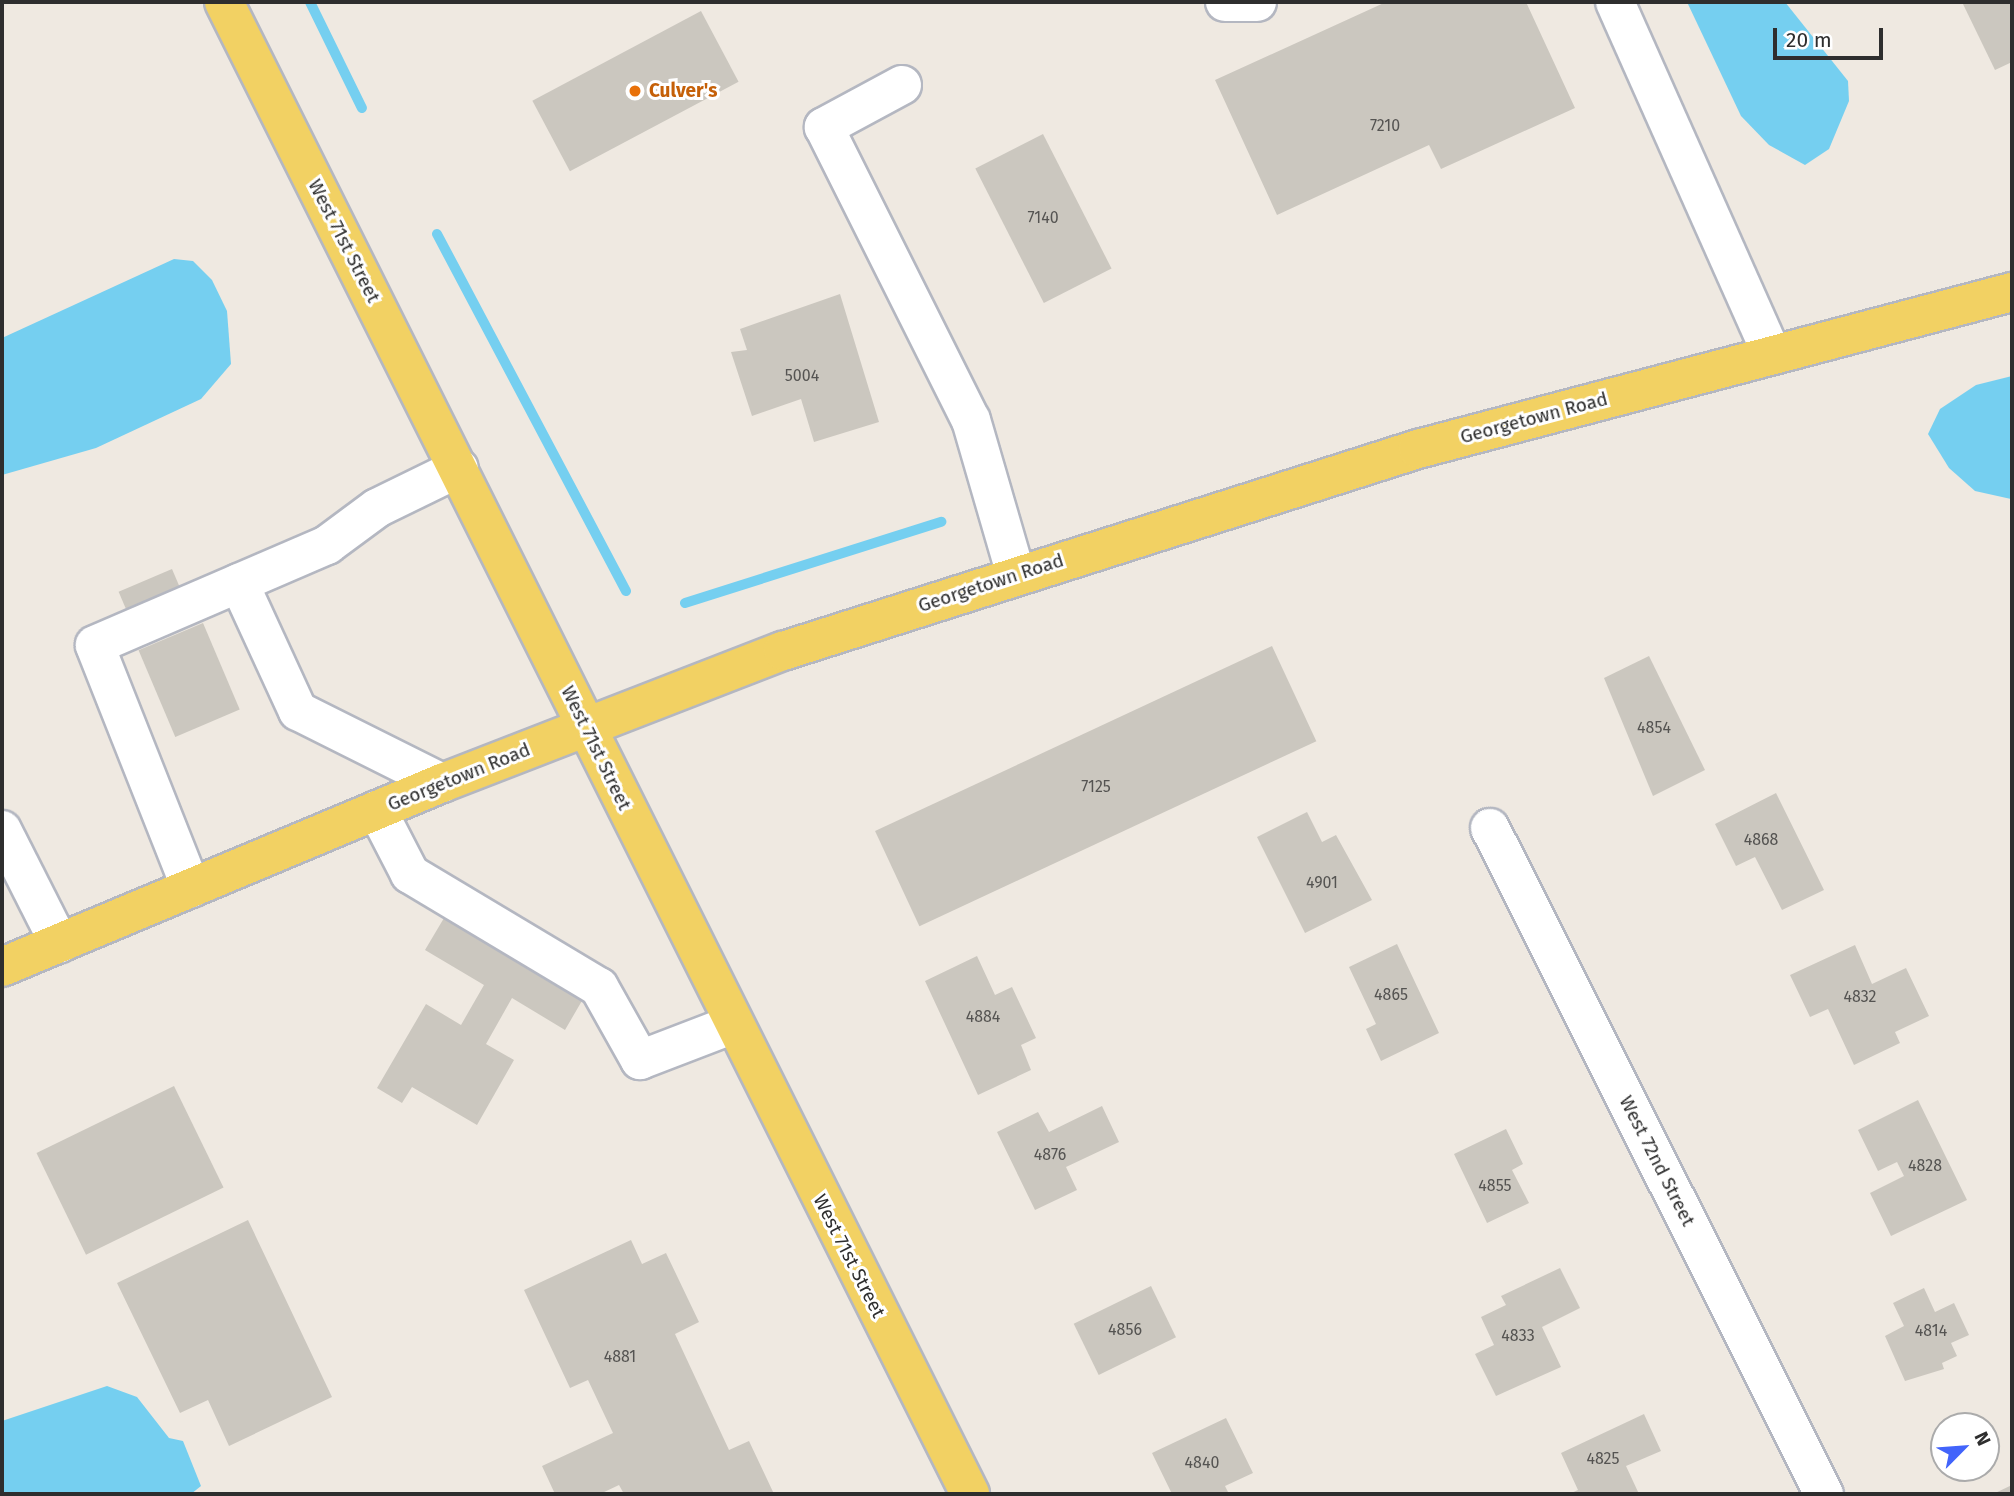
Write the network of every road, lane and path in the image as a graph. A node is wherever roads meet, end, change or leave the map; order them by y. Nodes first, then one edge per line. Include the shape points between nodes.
1 (224, 2) edge
2 (1225, 2) edge
3 (1257, 2) edge
4 (1615, 2) edge
5 (902, 85) dead end
6 (2012, 292) edge
7 (1772, 355) junction
8 (459, 468) junction
9 (1016, 575) junction
10 (239, 583) junction
11 (586, 727) junction
12 (442, 783) junction
13 (377, 810) junction
14 (1490, 828) dead end
15 (2, 830) edge
16 (191, 888) junction
17 (59, 943) junction
18 (2, 967) edge
19 (732, 1025) junction
20 (970, 1494) edge
21 (1824, 1494) edge

1 - 8 main road, West 71st Street
2 - 3 street
4 - 7 street
5 - 9 street via 824,127 971,420
6 - 7 main road, Georgetown Road
7 - 9 main road, Georgetown Road via 1418,449
8 - 10 street via 377,508 327,545
8 - 11 main road, West 71st Street
9 - 11 main road, Georgetown Road via 734,668
10 - 12 street via 298,711
10 - 16 street via 95,645
11 - 12 main road, Georgetown Road
11 - 19 main road, West 71st Street
12 - 13 main road, Georgetown Road
13 - 16 main road, Georgetown Road
13 - 19 street via 411,874 599,987 640,1060
14 - 21 street, West 72nd Street
15 - 17 street
16 - 17 main road, Georgetown Road
17 - 18 main road, Georgetown Road
19 - 20 main road, West 71st Street

